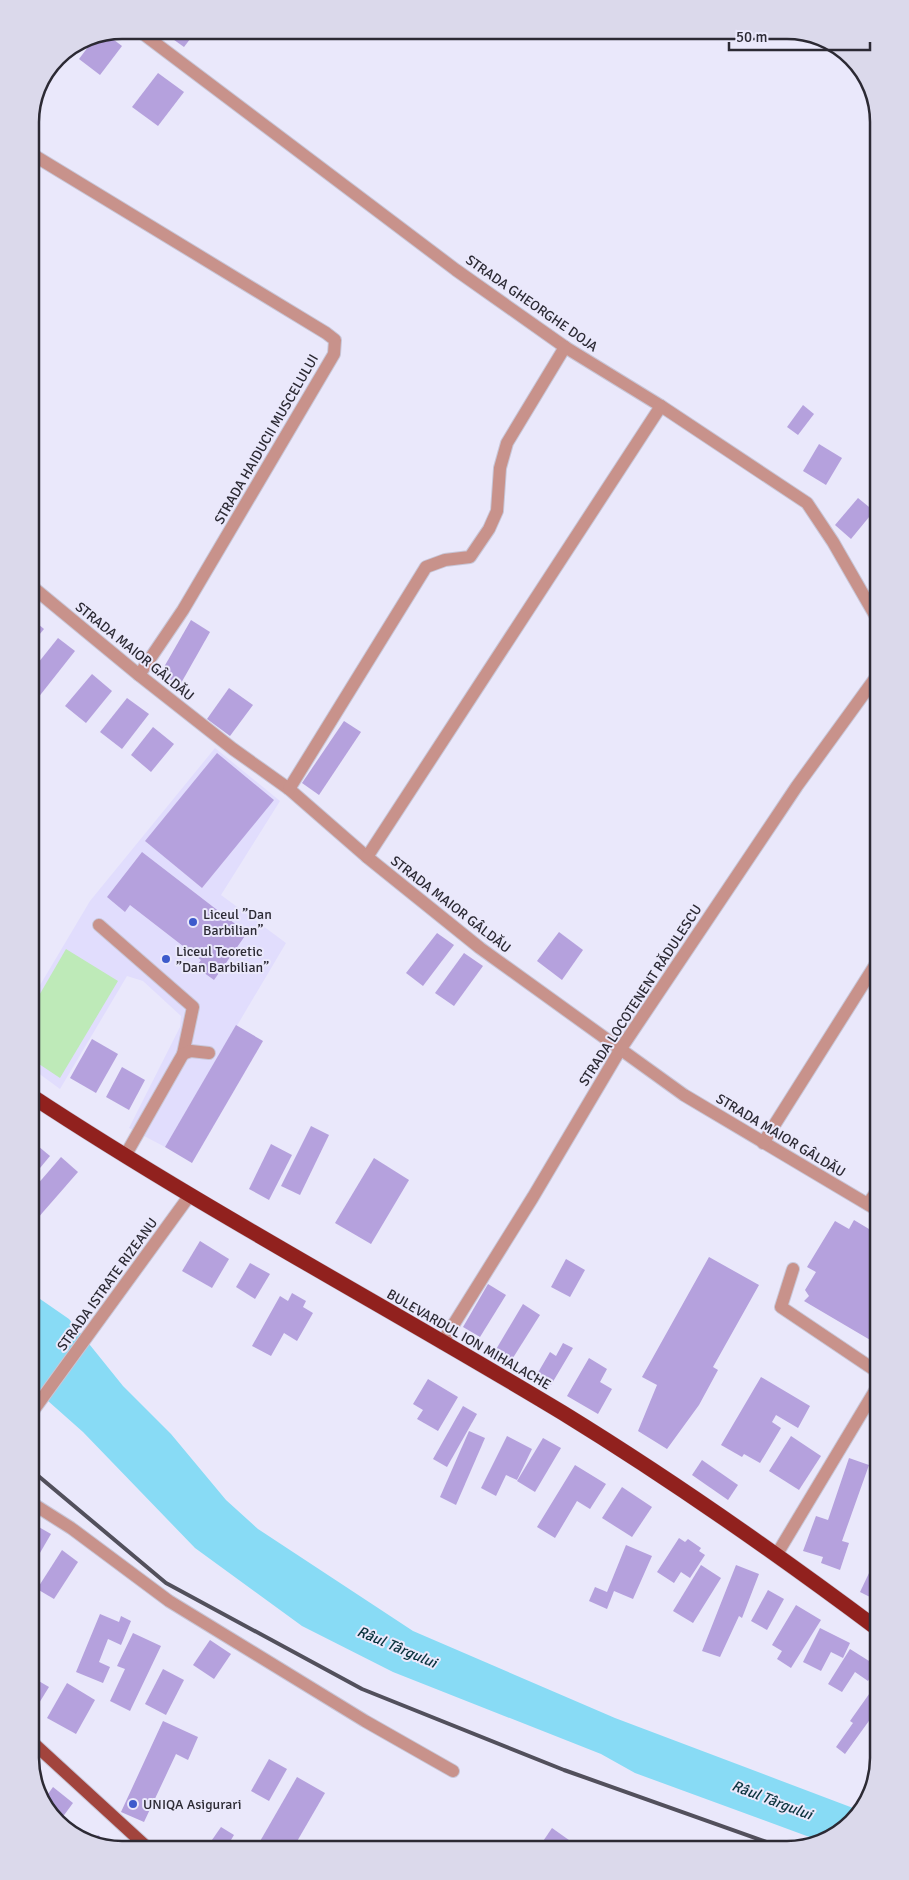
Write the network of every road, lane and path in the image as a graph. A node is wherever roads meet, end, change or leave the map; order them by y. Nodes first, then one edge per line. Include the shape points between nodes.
1 (150, 39) edge
2 (39, 158) edge
3 (565, 347) junction
4 (661, 406) junction
5 (39, 592) edge
6 (870, 606) edge
7 (139, 675) junction
8 (870, 685) edge
9 (289, 789) junction
10 (367, 857) junction
11 (99, 925) dead end
12 (870, 973) edge
13 (620, 1050) junction
14 (209, 1053) dead end
15 (183, 1054) junction
16 (39, 1101) edge
17 (763, 1143) junction
18 (125, 1156) junction
19 (190, 1195) junction
20 (870, 1206) edge
21 (793, 1269) dead end
22 (442, 1343) junction
23 (870, 1367) edge
24 (870, 1399) edge
25 (39, 1403) edge
26 (39, 1508) edge
27 (776, 1554) junction
28 (870, 1623) edge
29 (39, 1748) edge
30 (453, 1771) dead end
31 (140, 1841) edge

1 - 3 street, STRADA GHEORGHE DOJA via 456,270
2 - 7 street, STRADA HAIDUCII MUSCELULUI via 326,332 334,340 334,354 184,610
3 - 4 street, STRADA GHEORGHE DOJA
3 - 9 street via 507,443 500,468 497,511 489,529 470,557 445,560 426,567
4 - 6 street, STRADA GHEORGHE DOJA via 807,503
4 - 10 street
5 - 7 street, STRADA MAIOR GÂLDĂU
7 - 9 street, STRADA MAIOR GÂLDĂU
8 - 13 street, STRADA LOCOTENENT RĂDULESCU via 797,786
9 - 10 street, STRADA MAIOR GÂLDĂU
10 - 13 street, STRADA MAIOR GÂLDĂU via 480,948
11 - 15 street via 193,1007
12 - 17 street
13 - 17 street, STRADA MAIOR GÂLDĂU via 684,1095
13 - 22 street, STRADA LOCOTENENT RĂDULESCU
14 - 15 street via 191,1051
15 - 18 street
16 - 18 highway, BULEVARDUL ION MIHALACHE
17 - 20 street, STRADA MAIOR GÂLDĂU
18 - 19 highway, BULEVARDUL ION MIHALACHE
19 - 22 highway, BULEVARDUL ION MIHALACHE
19 - 25 street, STRADA ISTRATE RIZEANU
21 - 23 street via 781,1308
22 - 27 highway, BULEVARDUL ION MIHALACHE via 578,1423
24 - 27 street
26 - 30 street via 169,1601
27 - 28 highway, BULEVARDUL ION MIHALACHE
29 - 31 main road

